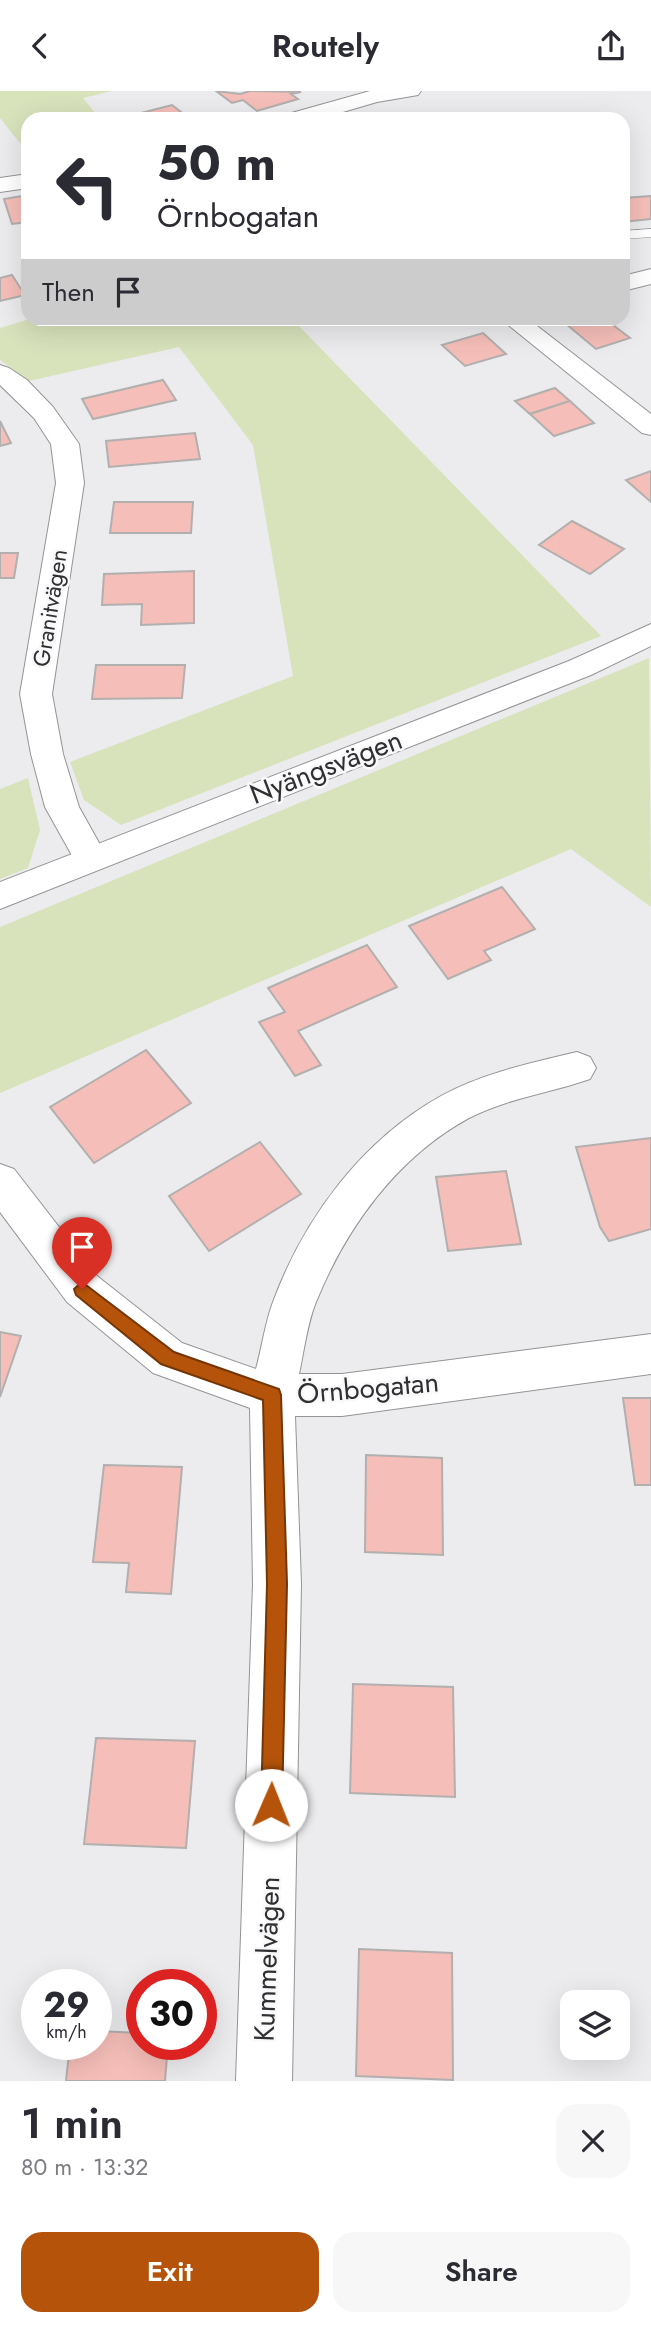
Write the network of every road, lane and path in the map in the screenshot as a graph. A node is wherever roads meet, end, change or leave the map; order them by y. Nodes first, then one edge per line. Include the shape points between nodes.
1 (411, 91) edge
2 (320, 112) edge
3 (21, 182) edge
4 (0, 185) edge
5 (651, 233) edge
6 (630, 235) edge
7 (651, 276) edge
8 (630, 282) edge
9 (530, 326) edge
10 (0, 373) edge
11 (651, 427) edge
12 (651, 634) edge
13 (91, 859) junction
14 (0, 896) edge
15 (577, 1067) dead end
16 (0, 1181) edge
17 (651, 1355) edge
18 (272, 1395) junction
19 (264, 2081) edge

1 - 2 street
3 - 4 street
5 - 6 lane
7 - 8 street
9 - 11 street
10 - 13 street, Granitvägen via 44,413 65,444 70,483 36,694 62,807
12 - 13 street, Nyängsvägen via 580,668
13 - 14 street, Nyängsvägen
15 - 18 street, Kummelvägen via 507,1085 455,1107 395,1148 334,1221 294,1303
16 - 18 street, Örnbogatan via 82,1289 168,1359
17 - 18 street, Örnbogatan via 342,1395
18 - 19 street, Kummelvägen via 277,1584

